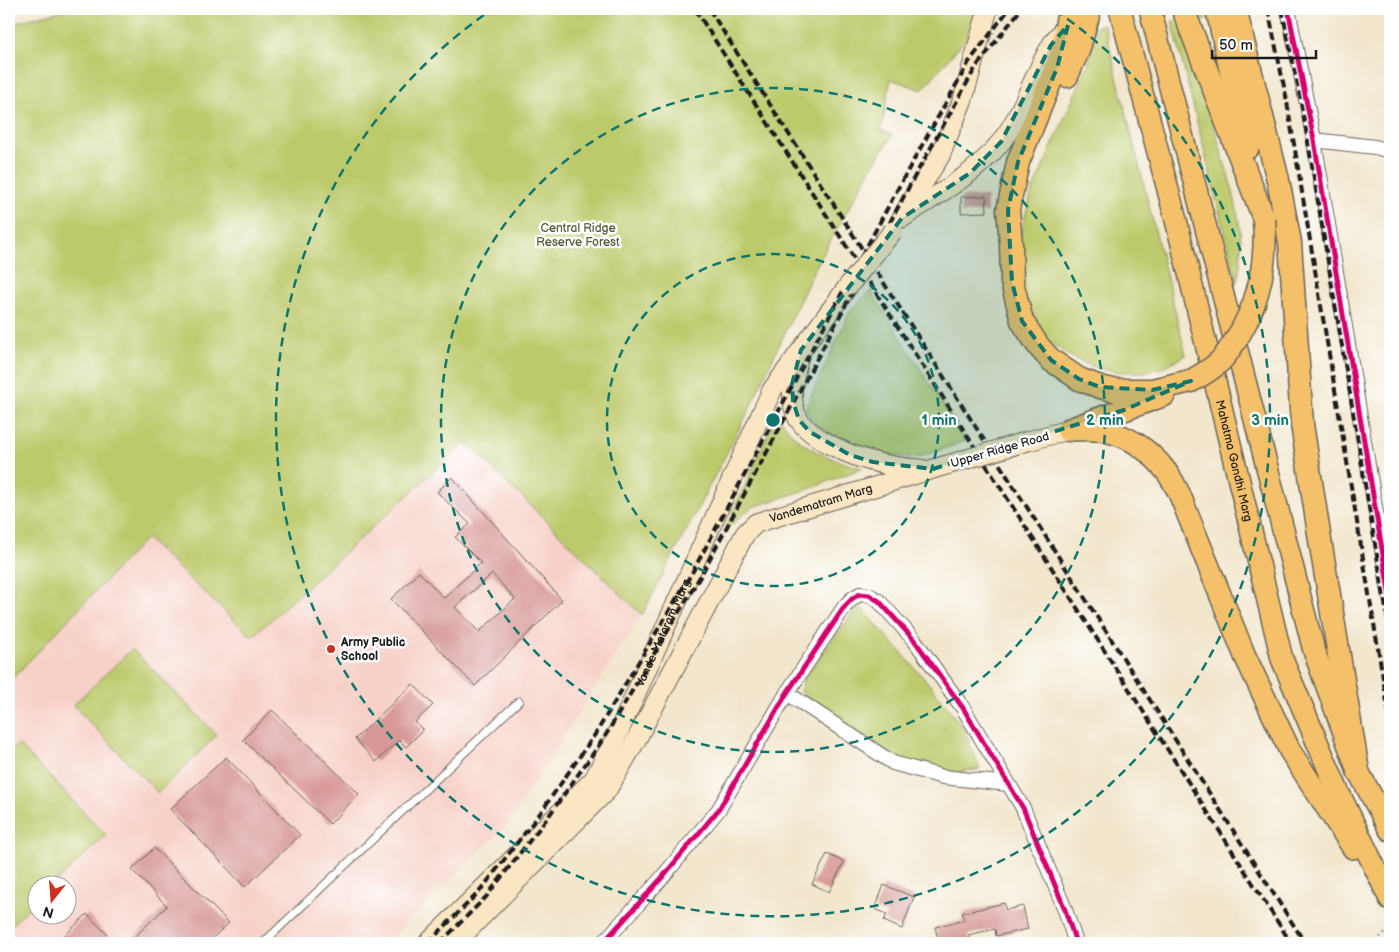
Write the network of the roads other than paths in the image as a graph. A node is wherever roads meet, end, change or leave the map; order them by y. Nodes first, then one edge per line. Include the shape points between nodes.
1 (988, 9) edge
2 (1090, 9) edge
3 (1120, 9) edge
4 (1150, 9) edge
5 (1183, 9) edge
6 (1217, 9) edge
7 (1235, 9) edge
8 (1288, 9) edge
9 (1069, 17) edge
10 (1314, 140) junction
11 (1390, 151) edge
12 (1264, 219) junction
13 (897, 224) junction
14 (1012, 244) junction
15 (801, 350) junction
16 (1191, 380) junction
17 (1068, 430) junction
18 (933, 470) junction
19 (1390, 589) edge
20 (702, 616) joint
21 (787, 693) junction
22 (519, 701) dead end
23 (1358, 771) junction
24 (1008, 784) junction
25 (1382, 801) edge
26 (1390, 830) edge
27 (1390, 899) edge
28 (1390, 905) edge
29 (608, 942) edge
30 (263, 943) edge
31 (428, 943) edge
32 (455, 943) edge
33 (1076, 943) edge

1 - 13 main road via 963,99 940,156
2 - 14 highway via 1078,51 1024,183
3 - 27 main road, Mahatma Gandhi Marg via 1179,233 1282,659 1337,790
4 - 23 main road via 1314,651
5 - 12 highway
6 - 12 highway
7 - 23 highway via 1278,180 1290,242 1302,424
8 - 10 street
9 - 13 main road via 1051,45 1016,118 992,153
9 - 14 highway via 1057,68 1018,162 1008,210
10 - 11 street
10 - 19 street
12 - 16 highway, bridge via 1264,258 1255,304 1228,352 1217,364
13 - 15 main road, Vande Mataram Marg, bridge
14 - 16 highway via 1010,265 1022,321 1030,336 1051,360 1067,372 1113,390 1152,390
15 - 18 main road via 792,384 793,401 799,420 810,432 850,455 894,467
15 - 31 main road, Vande Mataram Marg via 772,390 618,733 594,779
16 - 17 highway via 1158,398
17 - 18 main road, Upper Ridge Road, bridge
17 - 28 main road via 1104,431 1122,437 1150,453 1167,471 1179,493 1245,656 1290,751
18 - 20 main road, Vandematram Marg via 756,523 745,534
20 - 32 main road, Vande Mataram Marg via 607,790
21 - 24 street via 893,762 944,777
21 - 24 street via 845,606 860,594 869,595 915,641 963,708
21 - 29 street via 719,809
22 - 30 lane
23 - 25 main road
24 - 33 street via 1023,808
25 - 26 main road

